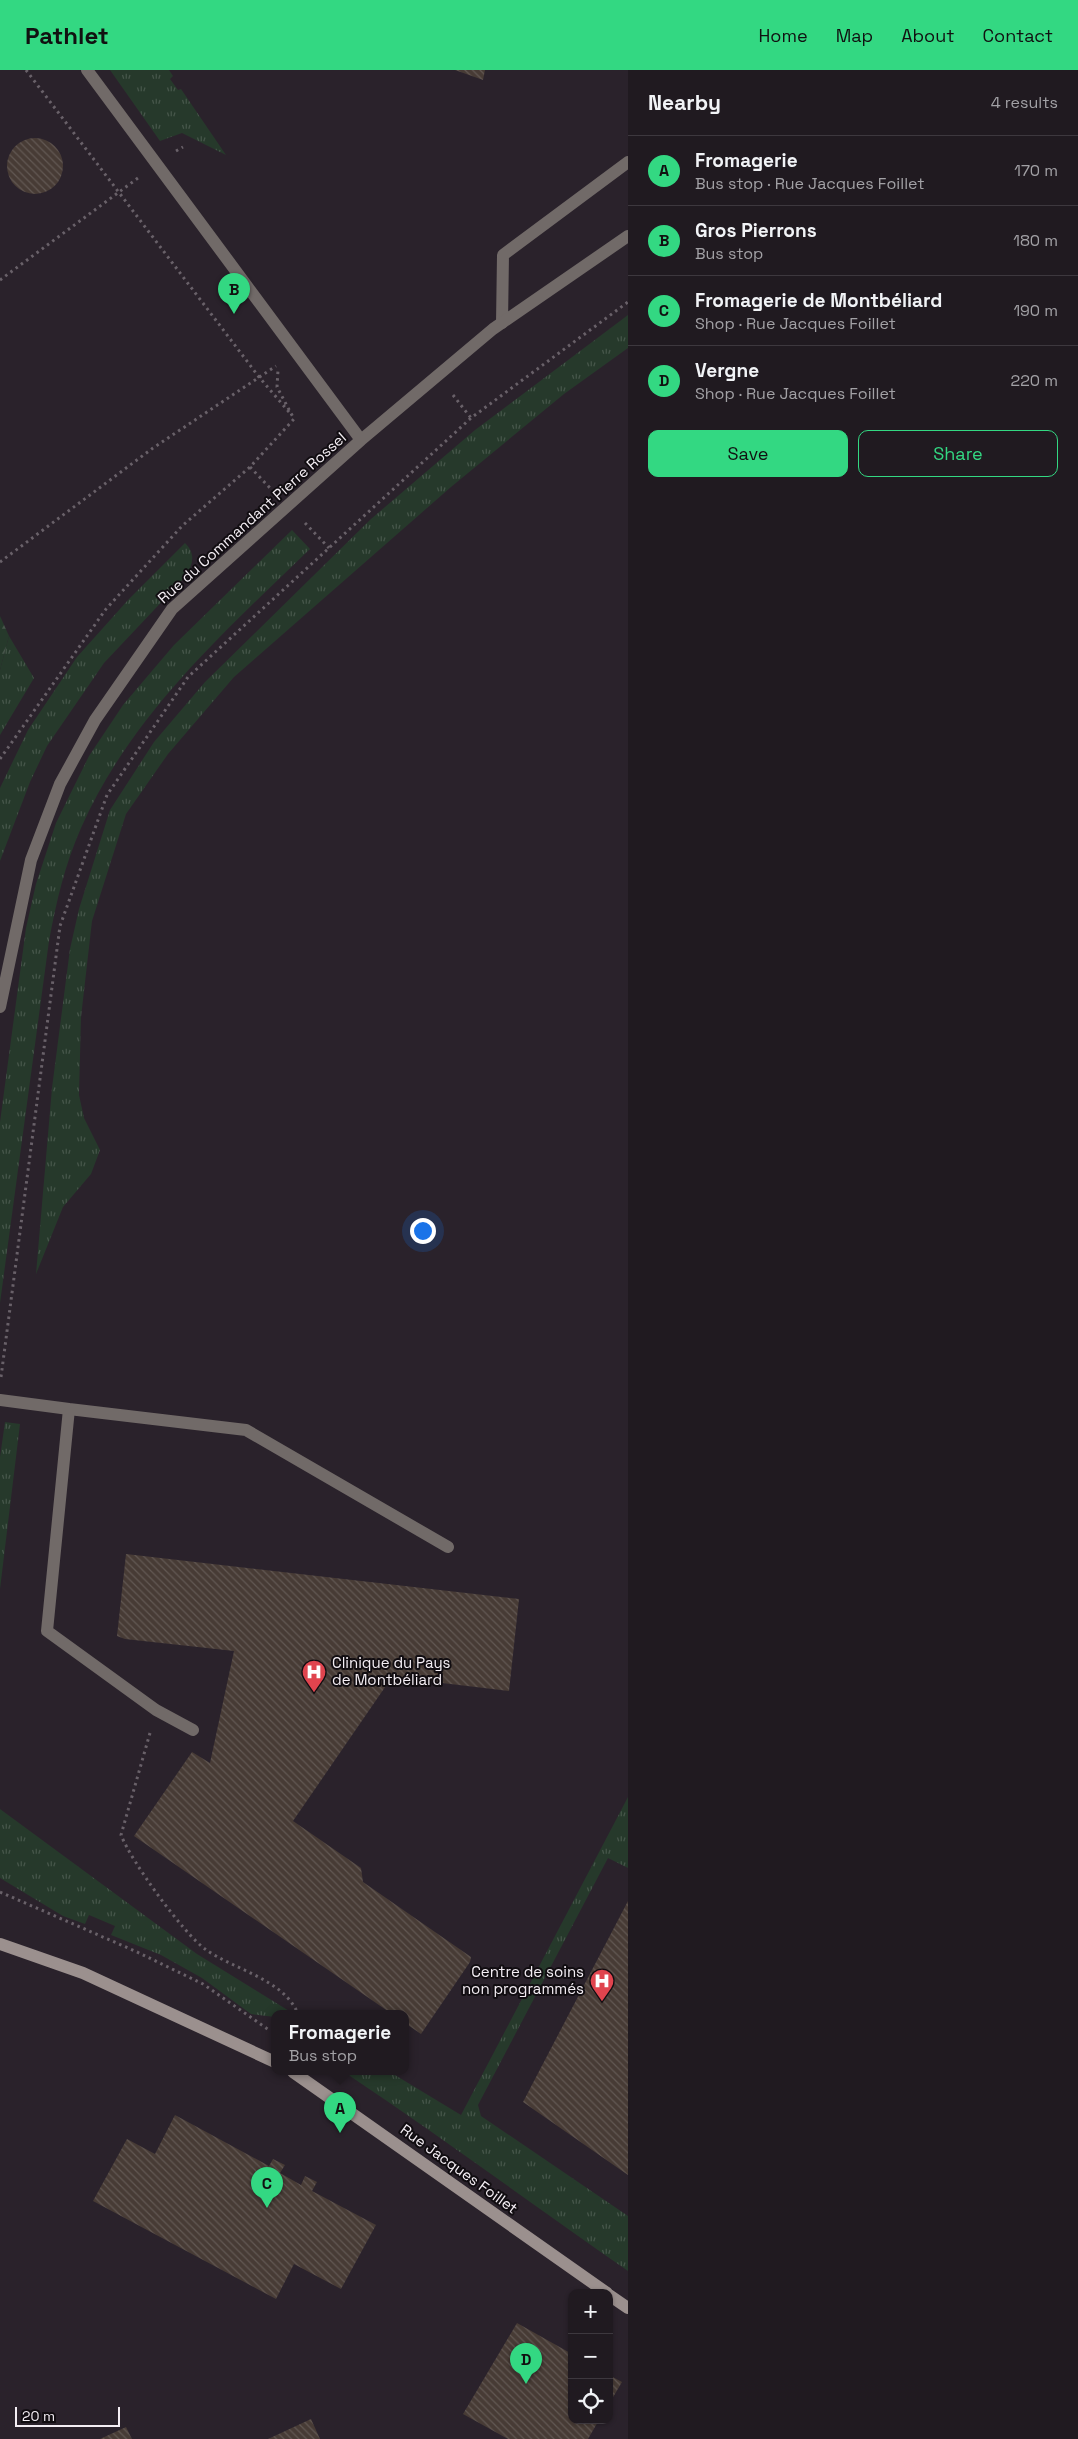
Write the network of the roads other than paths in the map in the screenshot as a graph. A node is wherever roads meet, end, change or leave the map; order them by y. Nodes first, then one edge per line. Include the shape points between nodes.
1 (87, 70) edge
2 (628, 162) edge
3 (628, 236) edge
4 (502, 323) junction
5 (361, 440) junction
6 (0, 1008) edge
7 (0, 1400) edge
8 (69, 1410) junction
9 (448, 1548) dead end
10 (192, 1730) dead end
11 (0, 1944) edge
12 (271, 2060) edge
13 (297, 2075) edge
14 (601, 2289) edge
15 (613, 2298) edge
16 (628, 2308) edge

1 - 5 street
2 - 4 street via 502,255
3 - 4 street, Rue du Commandant Pierre Rossel
4 - 5 street, Rue du Commandant Pierre Rossel
5 - 6 street, Rue du Commandant Pierre Rossel via 172,609 95,720 60,784 31,860
7 - 8 street
8 - 9 street via 246,1430
8 - 10 street via 46,1632 156,1710
11 - 12 main road via 83,1973
13 - 14 main road, Rue Jacques Foillet
15 - 16 main road, Rue Jacques Foillet

